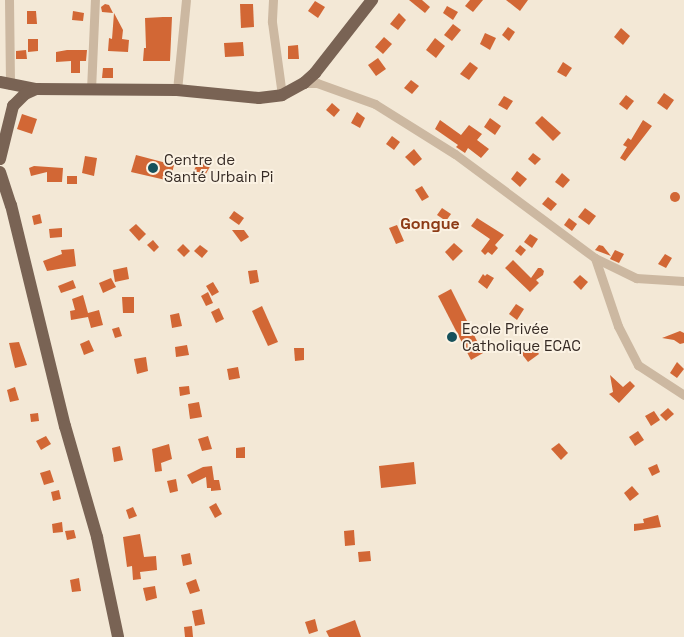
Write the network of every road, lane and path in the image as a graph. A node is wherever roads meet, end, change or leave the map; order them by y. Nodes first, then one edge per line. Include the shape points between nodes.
1 (9, 0) edge
2 (95, 0) edge
3 (186, 0) edge
4 (273, 0) edge
5 (372, 0) edge
6 (5, 83) edge
7 (304, 83) junction
8 (36, 89) junction
9 (91, 90) junction
10 (178, 90) junction
11 (282, 95) junction
12 (0, 159) edge
13 (0, 172) edge
14 (595, 258) junction
15 (684, 280) edge
16 (684, 395) edge
17 (118, 637) edge

1 - 6 street
2 - 9 street
3 - 10 street
4 - 11 street via 272,22
5 - 7 main road
6 - 8 main road
7 - 11 main road
7 - 14 street via 316,83 375,104 456,154
8 - 9 main road
8 - 12 main road via 25,94 13,106
9 - 10 main road
10 - 11 main road via 259,98
13 - 17 main road via 97,537
14 - 15 street via 636,278
14 - 16 street via 618,326 638,365

